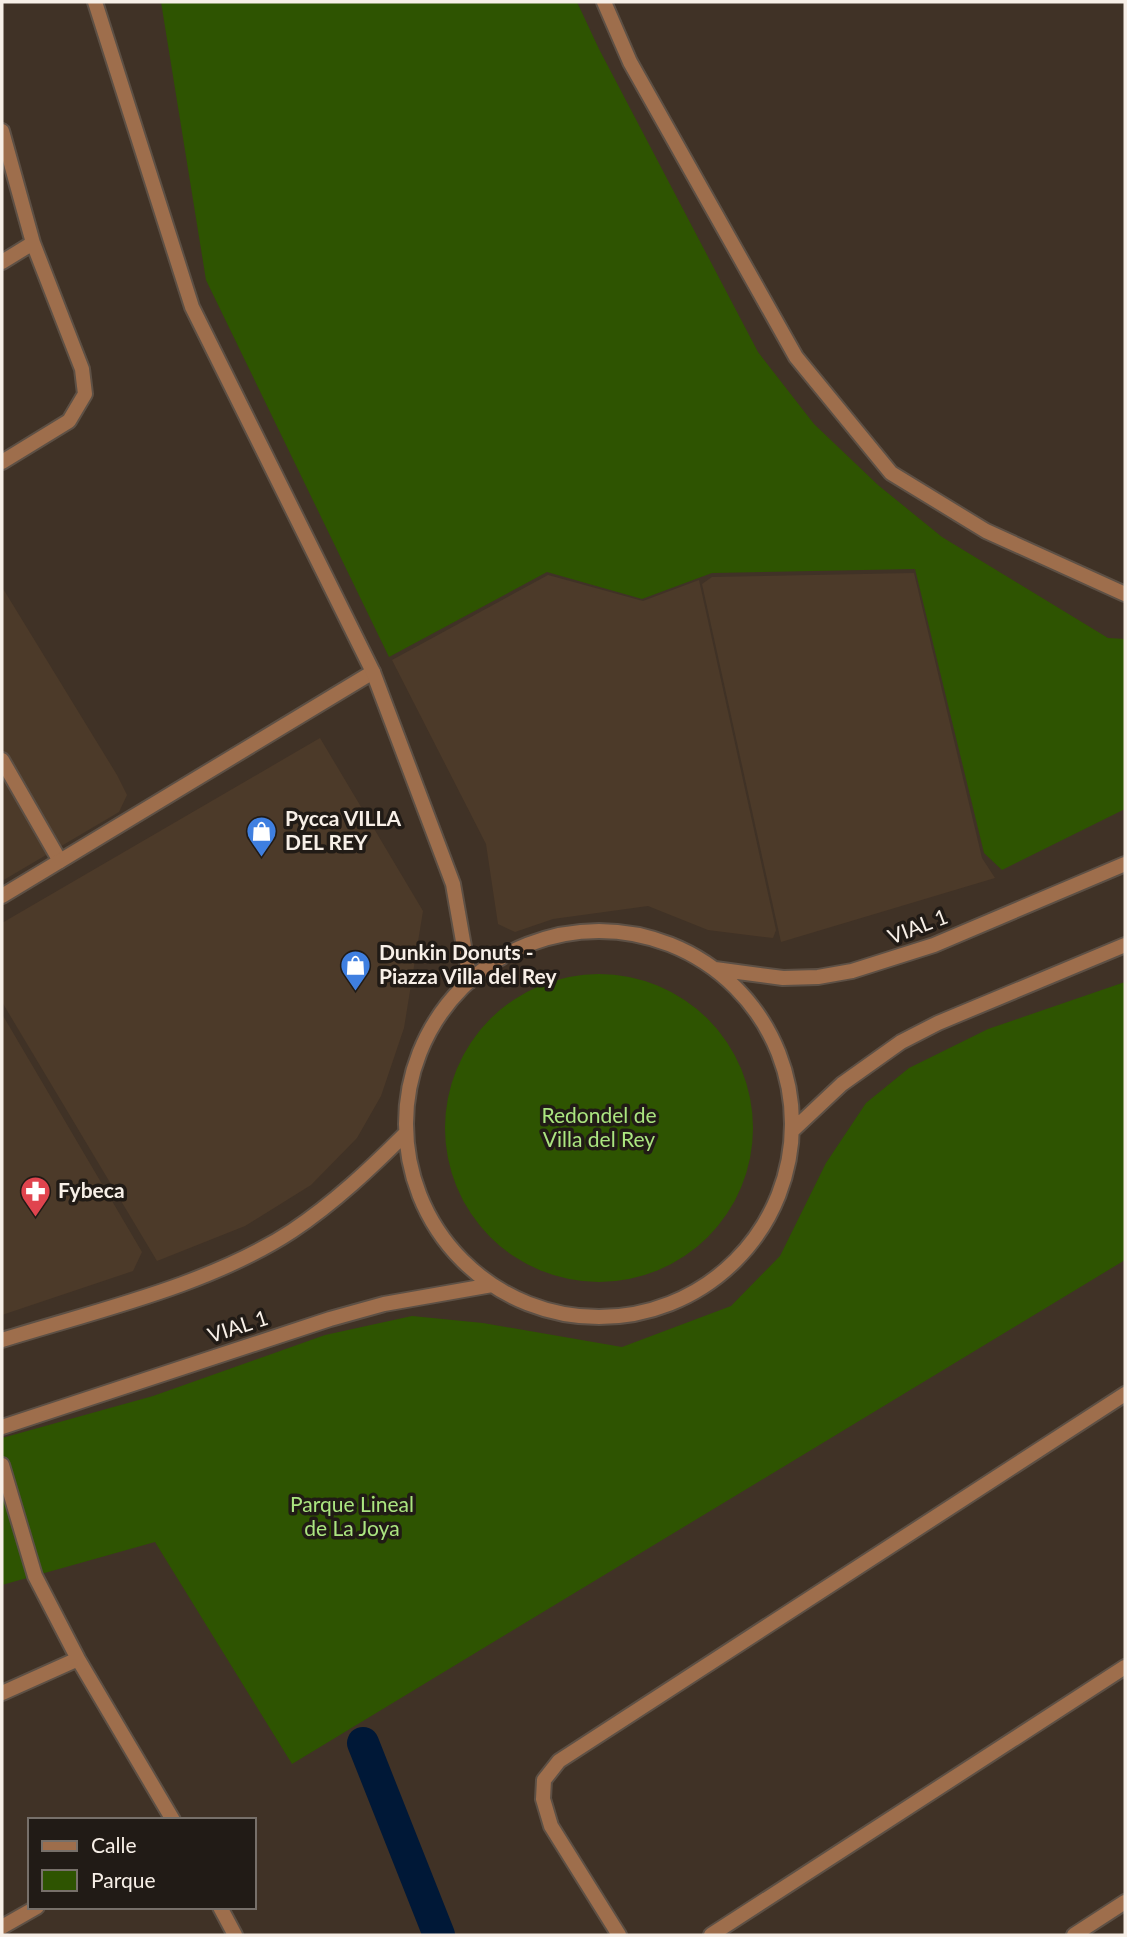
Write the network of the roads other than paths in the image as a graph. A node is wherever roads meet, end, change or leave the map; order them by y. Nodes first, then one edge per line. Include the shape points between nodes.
1 (95, 2) edge
2 (604, 2) edge
3 (2, 131) edge
4 (33, 243) junction
5 (2, 262) edge
6 (2, 462) edge
7 (1125, 594) edge
8 (373, 672) junction
9 (2, 760) edge
10 (60, 861) junction
11 (1125, 864) edge
12 (2, 896) edge
13 (1125, 945) edge
14 (714, 969) junction
15 (470, 981) junction
16 (792, 1131) junction
17 (406, 1133) junction
18 (492, 1285) junction
19 (2, 1340) edge
20 (1125, 1394) edge
21 (2, 1427) edge
22 (2, 1465) edge
23 (78, 1659) junction
24 (1125, 1667) edge
25 (2, 1693) edge
26 (172, 1818) edge
27 (1125, 1902) edge
28 (34, 1909) edge
29 (221, 1909) edge
30 (2, 1927) edge
31 (235, 1935) edge
32 (619, 1935) edge
33 (711, 1935) edge
34 (1073, 1935) edge

1 - 8 street via 192,307
2 - 7 street via 631,62 796,357 891,473 986,531
3 - 4 street
4 - 5 street
4 - 6 street via 82,369 85,394 69,421
8 - 10 street
8 - 15 street via 453,884
9 - 10 street
10 - 12 street
11 - 14 street, VIAL 1 via 934,945 852,971 783,978
13 - 16 street via 901,1042 842,1084
14 - 15 street via 649,939 578,933 531,944
14 - 16 street via 748,1001 773,1040 788,1084
15 - 17 street via 434,1025 421,1050 412,1077
16 - 18 street via 785,1175 767,1217 741,1254 687,1295 644,1312 576,1316 532,1306
17 - 18 street via 408,1159 424,1208 453,1251
17 - 19 street via 325,1208 250,1254 178,1285
18 - 21 street, VIAL 1 via 384,1304 330,1319
20 - 32 street via 559,1761 544,1780 543,1799 551,1826
22 - 23 street via 35,1576
23 - 25 street
23 - 26 street
24 - 33 street
27 - 34 street
28 - 30 street
29 - 31 street

